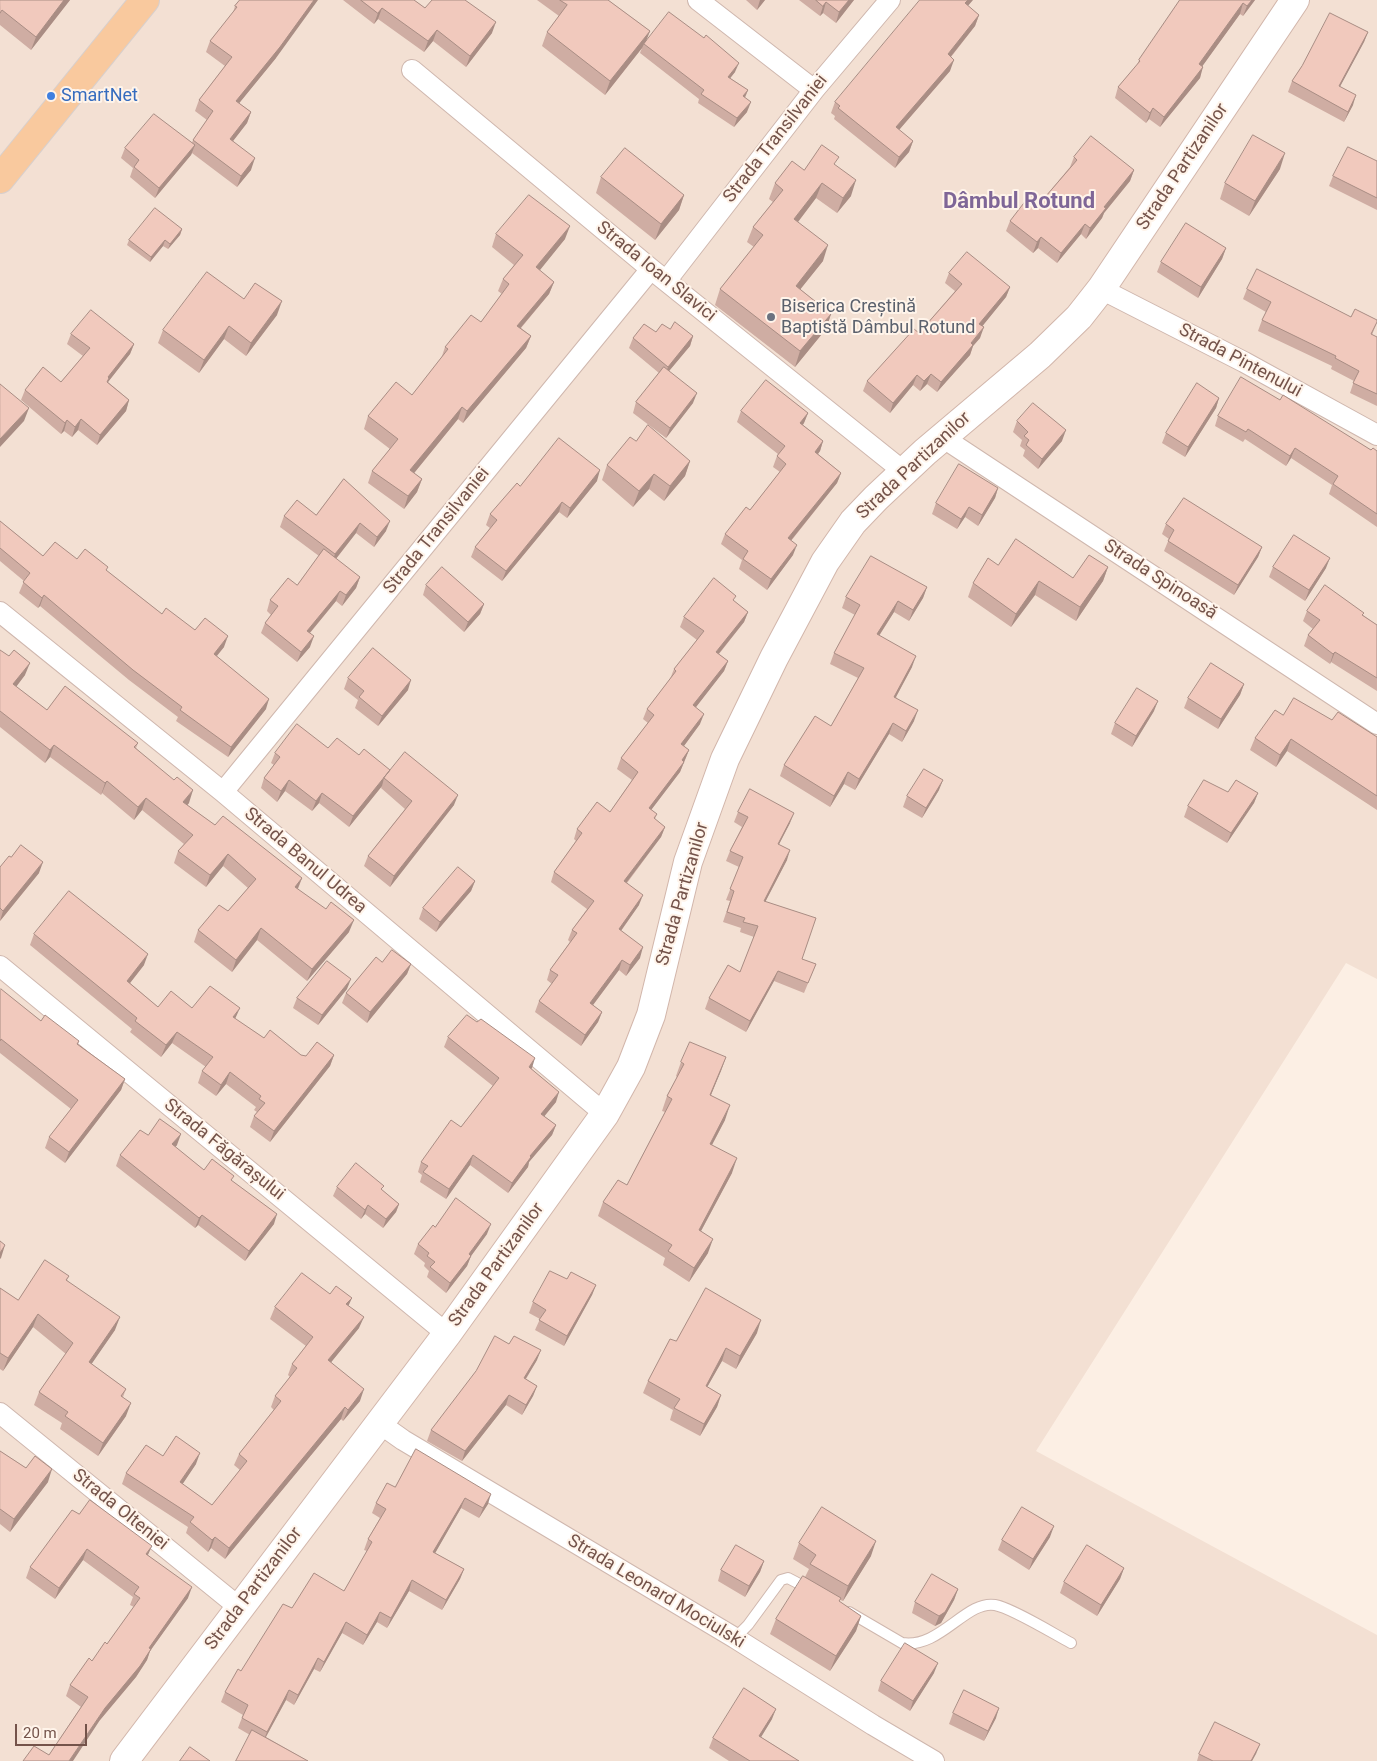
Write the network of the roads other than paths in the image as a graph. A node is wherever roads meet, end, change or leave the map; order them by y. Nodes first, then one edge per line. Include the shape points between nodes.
1 (144, 0) edge
2 (698, 0) edge
3 (890, 0) edge
4 (1295, 0) edge
5 (412, 70) dead end
6 (814, 90) junction
7 (0, 179) edge
8 (658, 275) junction
9 (1101, 289) junction
10 (1377, 435) edge
11 (942, 436) junction
12 (903, 470) junction
13 (0, 612) edge
14 (1377, 724) edge
15 (223, 792) junction
16 (0, 966) edge
17 (605, 1114) junction
18 (447, 1334) junction
19 (0, 1413) edge
20 (379, 1423) junction
21 (817, 1593) edge
22 (240, 1608) junction
23 (842, 1608) edge
24 (735, 1638) junction
25 (1071, 1643) dead end
26 (124, 1761) edge
27 (934, 1761) edge

1 - 7 main road
2 - 6 street
3 - 6 street, Strada Transilvaniei
4 - 9 street, Strada Partizanilor
5 - 8 street, Strada Ioan Slavici
6 - 8 street, Strada Transilvaniei
8 - 12 street, Strada Ioan Slavici
8 - 15 street, Strada Transilvaniei
9 - 10 street, Strada Pintenului
9 - 11 street, Strada Partizanilor via 1079,317 1040,355
11 - 12 street, Strada Partizanilor
11 - 14 street, Strada Spinoasă
12 - 17 street, Strada Partizanilor via 853,522 825,562 725,759 688,862 651,1015 631,1067
13 - 15 street, Strada Banul Udrea
15 - 17 street, Strada Banul Udrea
16 - 18 street, Strada Făgărașului
17 - 18 street, Strada Partizanilor
18 - 20 street, Strada Partizanilor
19 - 22 street, Strada Olteniei
20 - 22 street, Strada Partizanilor
20 - 24 street, Strada Leonard Mociulski
21 - 24 lane via 788,1578 782,1580
22 - 26 street, Strada Partizanilor
23 - 25 lane via 909,1644 927,1640 976,1608 995,1605
24 - 27 street, Strada Leonard Mociulski

